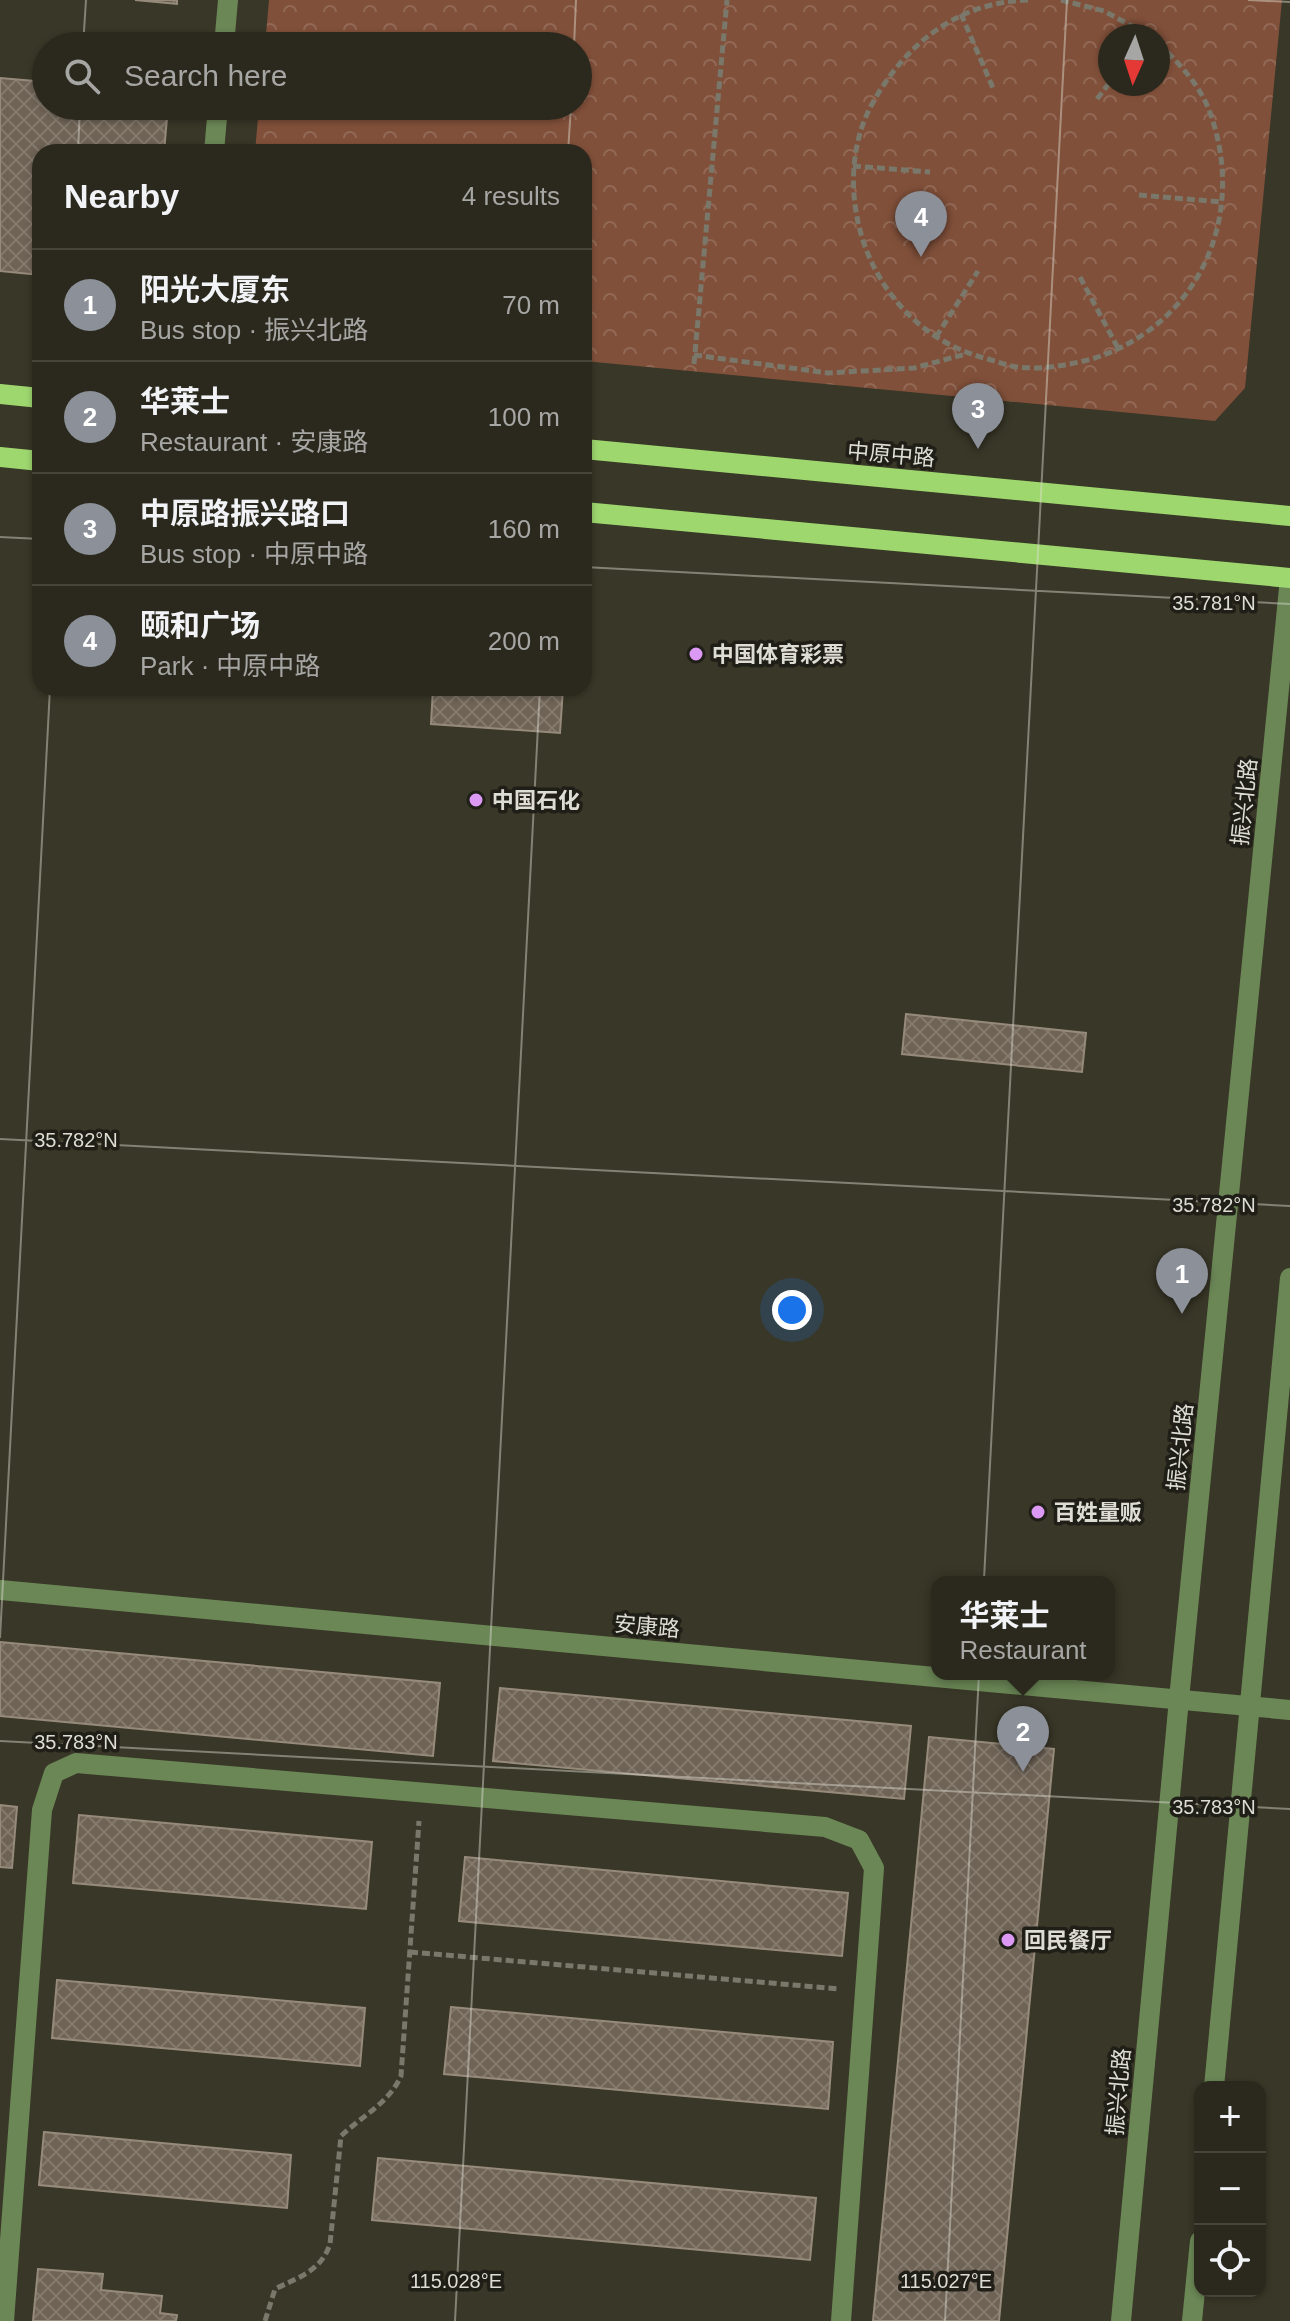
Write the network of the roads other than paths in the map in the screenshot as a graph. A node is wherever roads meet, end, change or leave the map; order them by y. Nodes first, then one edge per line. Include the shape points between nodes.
1 (228, 0) edge
2 (225, 32) edge
3 (217, 120) edge
4 (215, 144) edge
5 (0, 394) edge
6 (32, 397) edge
7 (592, 450) edge
8 (0, 457) edge
9 (32, 460) edge
10 (592, 513) edge
11 (1290, 516) edge
12 (1290, 578) edge
13 (1290, 1278) edge
14 (0, 1590) edge
15 (931, 1676) edge
16 (973, 1680) edge
17 (1179, 1699) junction
18 (1250, 1706) junction
19 (1290, 1710) edge
20 (1215, 2081) edge
21 (1194, 2297) edge
22 (4, 2321) edge
23 (841, 2321) edge
24 (1121, 2321) edge
25 (1192, 2321) edge

1 - 2 street
3 - 4 street
5 - 6 main road
7 - 11 main road, 中原中路
8 - 9 main road
10 - 12 main road
12 - 17 street, 振兴北路
13 - 18 street
14 - 15 street, 安康路
16 - 17 street, 安康路
17 - 18 street, 安康路
17 - 24 street, 振兴北路
18 - 19 street, 安康路
18 - 20 street
21 - 25 street
22 - 23 street via 37,1845 54,1773 76,1763 825,1827 859,1840 874,1868

